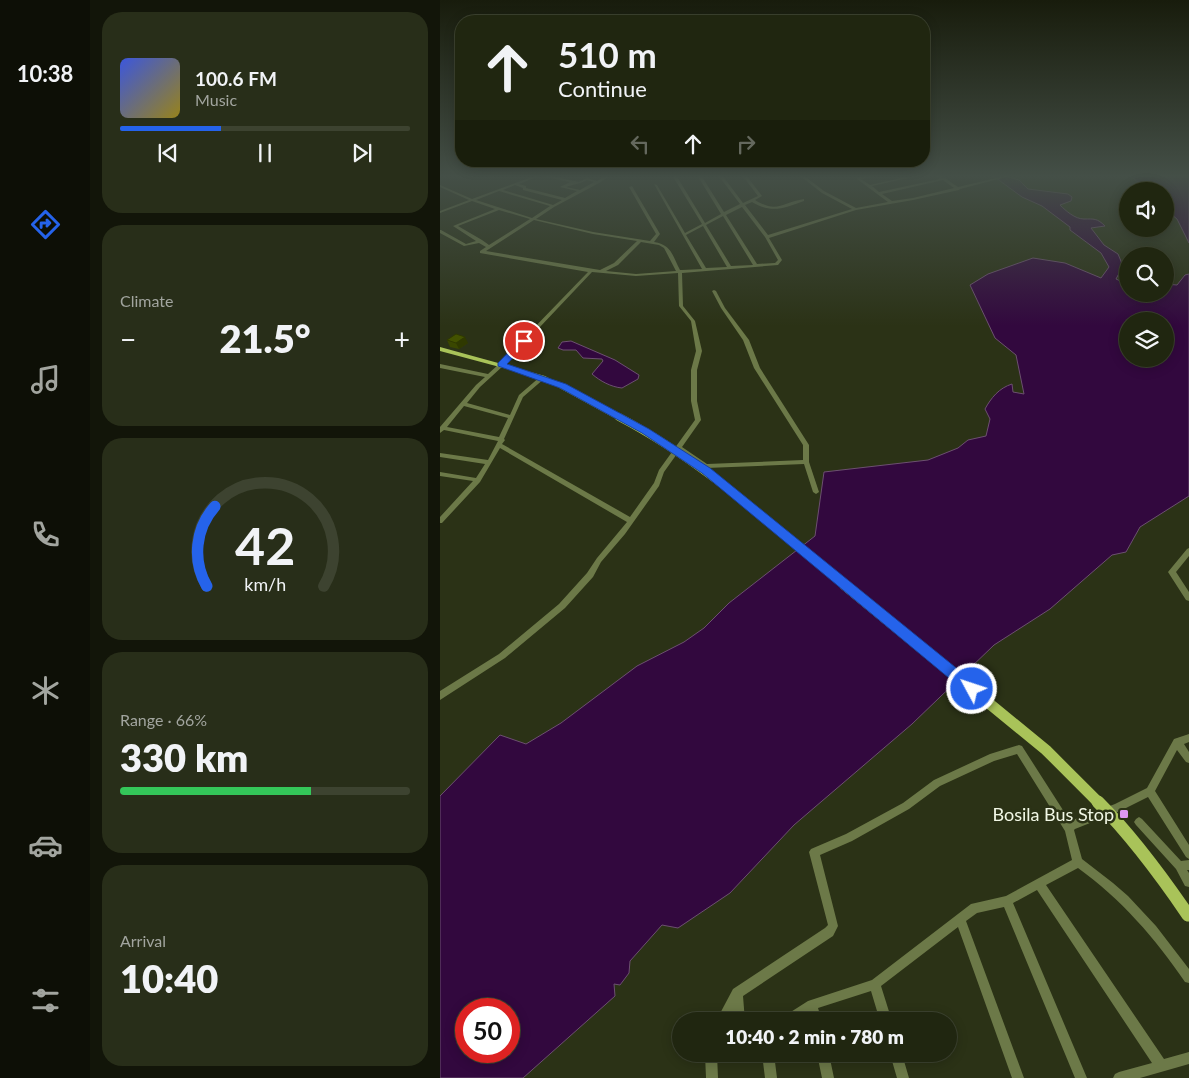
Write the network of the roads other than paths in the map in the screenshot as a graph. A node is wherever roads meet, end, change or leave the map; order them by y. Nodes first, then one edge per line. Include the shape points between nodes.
1 (457, 225) edge
2 (523, 225) edge
3 (560, 225) edge
4 (653, 225) edge
5 (677, 225) edge
6 (701, 225) edge
7 (705, 225) edge
8 (730, 225) edge
9 (758, 225) edge
10 (804, 225) edge
11 (440, 231) edge
12 (684, 234) junction
13 (767, 237) junction
14 (640, 240) junction
15 (481, 241) junction
16 (650, 242) junction
17 (489, 247) junction
18 (756, 266) junction
19 (730, 268) junction
20 (704, 269) junction
21 (679, 271) junction
22 (591, 272) junction
23 (600, 272) junction
24 (714, 291) dead end
25 (440, 349) edge
26 (501, 365) junction
27 (440, 366) edge
28 (488, 376) junction
29 (543, 377) junction
30 (463, 404) junction
31 (511, 416) junction
32 (441, 429) edge
33 (501, 442) junction
34 (679, 448) junction
35 (440, 455) edge
36 (489, 462) junction
37 (806, 462) junction
38 (440, 474) edge
39 (478, 480) junction
40 (816, 492) dead end
41 (440, 520) edge
42 (631, 521) junction
43 (1189, 550) edge
44 (1189, 598) edge
45 (440, 696) edge
46 (1189, 738) edge
47 (1177, 742) junction
48 (1189, 760) edge
49 (1150, 791) junction
50 (1139, 822) dead end
51 (1069, 829) junction
52 (1189, 854) edge
53 (1078, 862) junction
54 (1184, 866) edge
55 (1189, 882) edge
56 (1039, 884) junction
57 (1007, 901) junction
58 (1188, 916) edge
59 (961, 921) junction
60 (1189, 978) edge
61 (875, 984) junction
62 (738, 993) junction
63 (812, 1004) junction
64 (727, 1012) edge
65 (739, 1012) edge
66 (801, 1012) edge
67 (814, 1012) edge
68 (883, 1012) edge
69 (1189, 1058) edge
70 (711, 1062) edge
71 (769, 1062) edge
72 (825, 1062) edge
73 (898, 1062) edge
74 (1161, 1065) junction
75 (712, 1078) edge
76 (771, 1078) edge
77 (828, 1078) edge
78 (903, 1078) edge
79 (1018, 1078) edge
80 (1081, 1078) edge
81 (1119, 1078) edge

1 - 15 street
2 - 17 street
3 - 14 street
4 - 16 street via 658,234
5 - 12 street
6 - 12 street
7 - 19 street
8 - 18 street
9 - 13 street
10 - 13 street
11 - 15 street via 465,246
12 - 20 street
13 - 18 street via 780,263
14 - 16 street
14 - 23 street via 616,264
15 - 17 street
16 - 21 street via 666,247
17 - 22 street via 482,252
18 - 19 street
19 - 20 street
20 - 21 street
21 - 23 street via 636,275
21 - 34 street via 681,306 693,321 699,351 694,370 698,420
22 - 23 street
22 - 26 street
24 - 37 street via 746,340 757,368 806,445
25 - 26 main road
26 - 28 street
26 - 29 main road
27 - 28 street
28 - 30 street
29 - 31 street via 521,396
29 - 58 main road, bridge via 646,431 706,471 1046,750 1125,829
30 - 31 street
30 - 32 street
31 - 33 street
32 - 33 street
33 - 36 street
33 - 42 street
34 - 37 street via 706,466
34 - 42 street
35 - 36 street
36 - 39 street
37 - 40 street
38 - 39 street
39 - 41 street
42 - 45 street via 562,606 502,656
43 - 44 street via 1172,572
46 - 47 street
47 - 48 street
47 - 49 street
49 - 51 street
49 - 52 street
50 - 54 street
51 - 53 street
51 - 62 street via 1019,749 993,757 937,783 906,806 850,838 814,852 833,926 829,932
53 - 56 street
53 - 60 street via 1102,878 1136,912
54 - 55 street
56 - 57 street
56 - 74 street
57 - 59 street via 976,908
57 - 80 street
59 - 61 street
59 - 79 street
61 - 63 street
61 - 68 street
62 - 64 street
62 - 65 street
63 - 66 street
63 - 67 street
69 - 74 street
70 - 75 street
71 - 76 street
72 - 77 street
73 - 78 street
74 - 81 street

